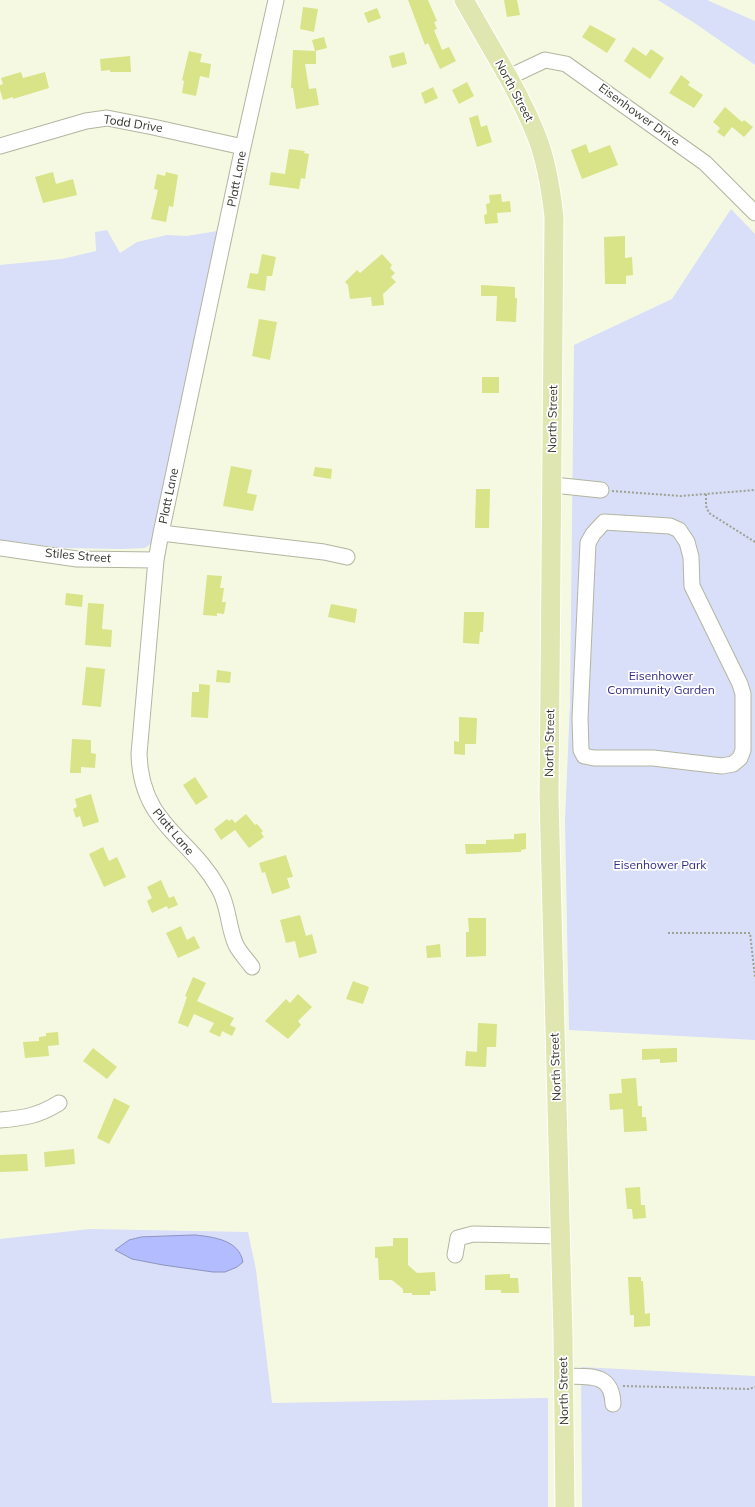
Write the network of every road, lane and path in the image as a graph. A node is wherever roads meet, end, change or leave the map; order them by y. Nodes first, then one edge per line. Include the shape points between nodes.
1 (276, 0) edge
2 (464, 0) edge
3 (508, 78) junction
4 (0, 146) edge
5 (243, 147) junction
6 (755, 213) edge
7 (553, 485) junction
8 (601, 490) joint
9 (755, 490) edge
10 (706, 494) junction
11 (649, 524) joint
12 (161, 533) junction
13 (755, 542) edge
14 (0, 548) edge
15 (346, 557) dead end
16 (156, 560) junction
17 (668, 933) dead end
18 (252, 967) dead end
19 (755, 977) edge
20 (59, 1103) dead end
21 (0, 1120) edge
22 (561, 1236) junction
23 (455, 1255) dead end
24 (564, 1376) junction
25 (611, 1387) junction
26 (755, 1387) edge
27 (613, 1404) dead end
28 (565, 1507) edge

1 - 5 street, Platt Lane
2 - 3 main road, North Street
3 - 6 street, Eisenhower Drive via 545,60 566,64 705,164
3 - 7 main road, North Street via 537,137 547,171 554,217
4 - 5 street, Todd Drive via 86,121 107,118
5 - 12 street, Platt Lane
7 - 8 street
7 - 22 main road, North Street via 549,797
8 - 10 path via 662,496
9 - 10 path
10 - 13 path via 709,513
11 - 11 street via 604,522 588,543 580,750 584,756 594,758 653,758 708,765 733,764 740,758 743,750 743,694 740,684 692,586 691,557 687,542 679,530 670,526
12 - 15 street via 316,551
12 - 16 street, Platt Lane
14 - 16 street, Stiles Street via 77,559
16 - 18 street, Platt Lane via 139,754 142,783 159,817 215,882 224,901 236,945
17 - 19 path via 750,933
20 - 21 street via 45,1112 27,1118
22 - 23 street via 473,1234 458,1238
22 - 24 main road, North Street
24 - 25 street via 600,1379
24 - 28 main road, North Street
25 - 26 path
25 - 27 street

